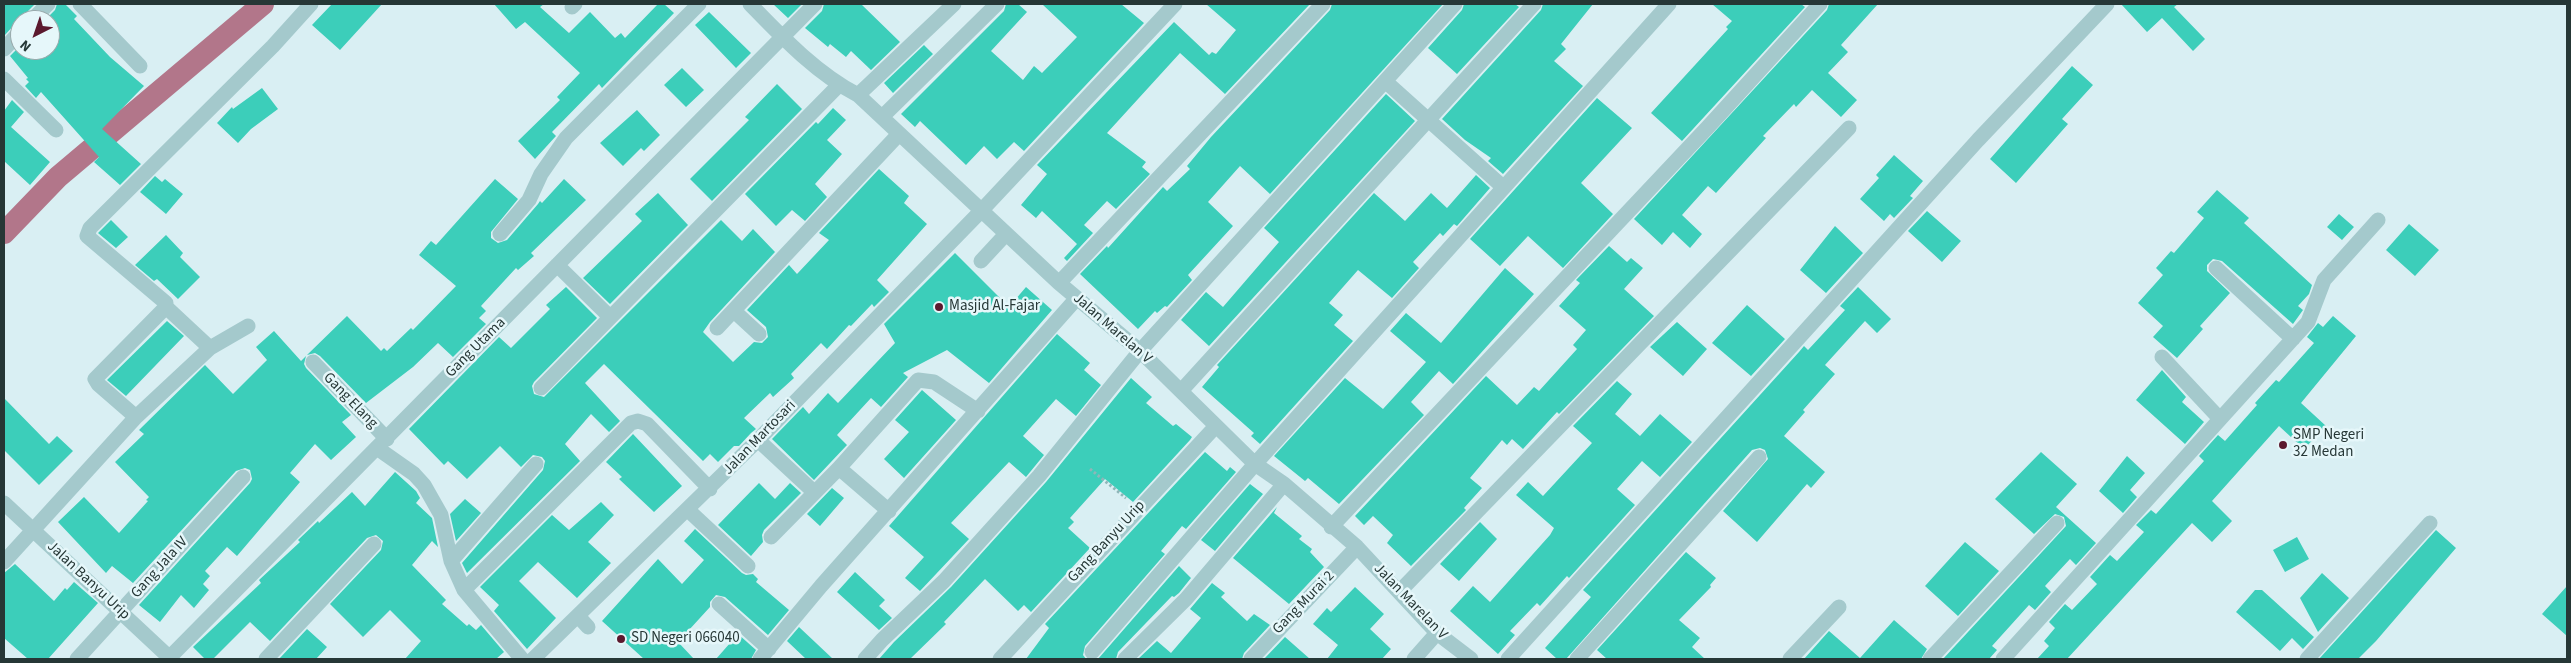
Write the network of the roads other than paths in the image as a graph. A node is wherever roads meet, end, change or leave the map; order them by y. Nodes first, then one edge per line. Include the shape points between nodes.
1 (80, 4) edge
2 (311, 4) edge
3 (699, 4) edge
4 (750, 4) edge
5 (815, 4) edge
6 (954, 4) edge
7 (997, 4) edge
8 (1175, 4) edge
9 (1323, 4) edge
10 (1455, 4) edge
11 (1534, 4) edge
12 (1669, 4) edge
13 (1820, 4) edge
14 (2107, 4) edge
15 (782, 37) junction
16 (140, 66) dead end
17 (4, 79) edge
18 (1385, 81) junction
19 (839, 85) junction
20 (858, 95) junction
21 (882, 117) junction
22 (1427, 121) junction
23 (1849, 128) dead end
24 (56, 130) dead end
25 (899, 134) junction
26 (1503, 187) junction
27 (981, 211) junction
28 (2378, 220) dead end
29 (500, 234) dead end
30 (1006, 234) junction
31 (981, 262) dead end
32 (557, 265) junction
33 (2216, 268) dead end
34 (1059, 283) junction
35 (1077, 298) junction
36 (166, 308) junction
37 (734, 310) junction
38 (610, 317) junction
39 (248, 326) dead end
40 (718, 328) dead end
41 (759, 334) dead end
42 (2293, 339) junction
43 (210, 348) junction
44 (1140, 351) junction
45 (2162, 357) dead end
46 (313, 362) dead end
47 (541, 388) dead end
48 (1181, 391) junction
49 (978, 411) junction
50 (136, 417) junction
51 (2220, 419) junction
52 (1216, 426) junction
53 (758, 440) junction
54 (382, 444) junction
55 (1759, 458) dead end
56 (536, 464) dead end
57 (1255, 464) junction
58 (840, 468) junction
59 (243, 476) dead end
60 (1284, 484) junction
61 (710, 489) junction
62 (814, 492) junction
63 (4, 503) edge
64 (688, 510) junction
65 (888, 511) junction
66 (2057, 523) dead end
67 (2430, 523) dead end
68 (1331, 527) junction
69 (33, 530) junction
70 (771, 537) dead end
71 (374, 544) dead end
72 (1357, 547) junction
73 (451, 561) junction
74 (4, 562) edge
75 (748, 566) dead end
76 (464, 590) junction
77 (1400, 591) junction
78 (719, 604) dead end
79 (1838, 607) dead end
80 (121, 611) junction
81 (578, 616) junction
82 (588, 628) dead end
83 (1437, 633) junction
84 (1092, 652) dead end
85 (764, 654) edge
86 (77, 659) edge
87 (169, 659) edge
88 (266, 659) edge
89 (522, 659) edge
90 (533, 659) edge
91 (865, 659) edge
92 (1000, 659) edge
93 (1126, 659) edge
94 (1251, 659) edge
95 (1414, 659) edge
96 (1471, 659) edge
97 (1508, 659) edge
98 (1577, 659) edge
99 (1790, 659) edge
100 (1930, 659) edge
101 (2002, 659) edge
102 (2307, 659) edge

1 - 16 street
2 - 36 street via 90,228 87,236 166,303
3 - 29 street via 566,138 541,174 529,200
4 - 15 street, Jalan Marelan V
5 - 15 street, Gang Utama
6 - 20 street
7 - 21 street
8 - 27 street, Jalan Martosari
9 - 34 street
10 - 18 street
11 - 22 street
12 - 26 street
13 - 68 street
14 - 97 street via 1978,140
15 - 19 street, Jalan Marelan V
15 - 32 street, Gang Utama
17 - 24 street
18 - 22 street
18 - 44 street
19 - 20 street, Jalan Marelan V
19 - 38 street
20 - 21 street, Jalan Marelan V
21 - 25 street, Jalan Marelan V
22 - 26 street
22 - 48 street
23 - 77 street
25 - 27 street, Jalan Marelan V
25 - 37 street
26 - 57 street
27 - 30 street, Jalan Marelan V
27 - 53 street, Jalan Martosari
28 - 42 street via 2324,280 2308,322
30 - 31 street
30 - 34 street, Jalan Marelan V
32 - 38 street
32 - 54 street, Gang Utama
33 - 42 street
34 - 35 street, Jalan Marelan V
35 - 44 street, Jalan Marelan V
35 - 49 street
36 - 43 street
36 - 50 street via 95,379
37 - 40 street
37 - 41 street
38 - 47 street
39 - 43 street
42 - 51 street
43 - 50 street
44 - 48 street, Jalan Marelan V
44 - 91 street via 1039,476 944,581
45 - 51 street
46 - 54 street, Gang Elang
48 - 52 street, Jalan Marelan V
49 - 58 street via 934,382 918,380
49 - 65 street
50 - 69 street
51 - 101 street
52 - 57 street, Jalan Marelan V
52 - 92 street, Gang Banyu Urip
53 - 61 street, Jalan Martosari
53 - 62 street
54 - 73 street, Gang Elang via 424,485 445,526
54 - 87 street, Gang Utama
55 - 98 street
56 - 73 street
57 - 60 street, Jalan Marelan V
57 - 84 street
58 - 62 street
58 - 65 street
59 - 80 street, Gang Jala IV
60 - 68 street, Jalan Marelan V
60 - 93 street via 1186,599
61 - 64 street, Jalan Martosari
61 - 76 street via 647,424 631,423
62 - 70 street
63 - 69 street, Jalan Banyu Urip
64 - 75 street
64 - 81 street, Jalan Martosari
65 - 85 street
66 - 100 street
67 - 102 street
68 - 72 street, Jalan Marelan V
69 - 74 street
69 - 80 street, Jalan Banyu Urip
71 - 88 street
72 - 77 street, Jalan Marelan V
72 - 94 street, Gang Murai 2
73 - 76 street, Gang Elang
76 - 89 street, Gang Elang
77 - 83 street, Jalan Marelan V
78 - 85 street
79 - 99 street
80 - 86 street, Gang Jala IV
80 - 87 street, Jalan Banyu Urip
81 - 82 street
81 - 90 street, Jalan Martosari
83 - 95 street
83 - 96 street, Jalan Marelan V

